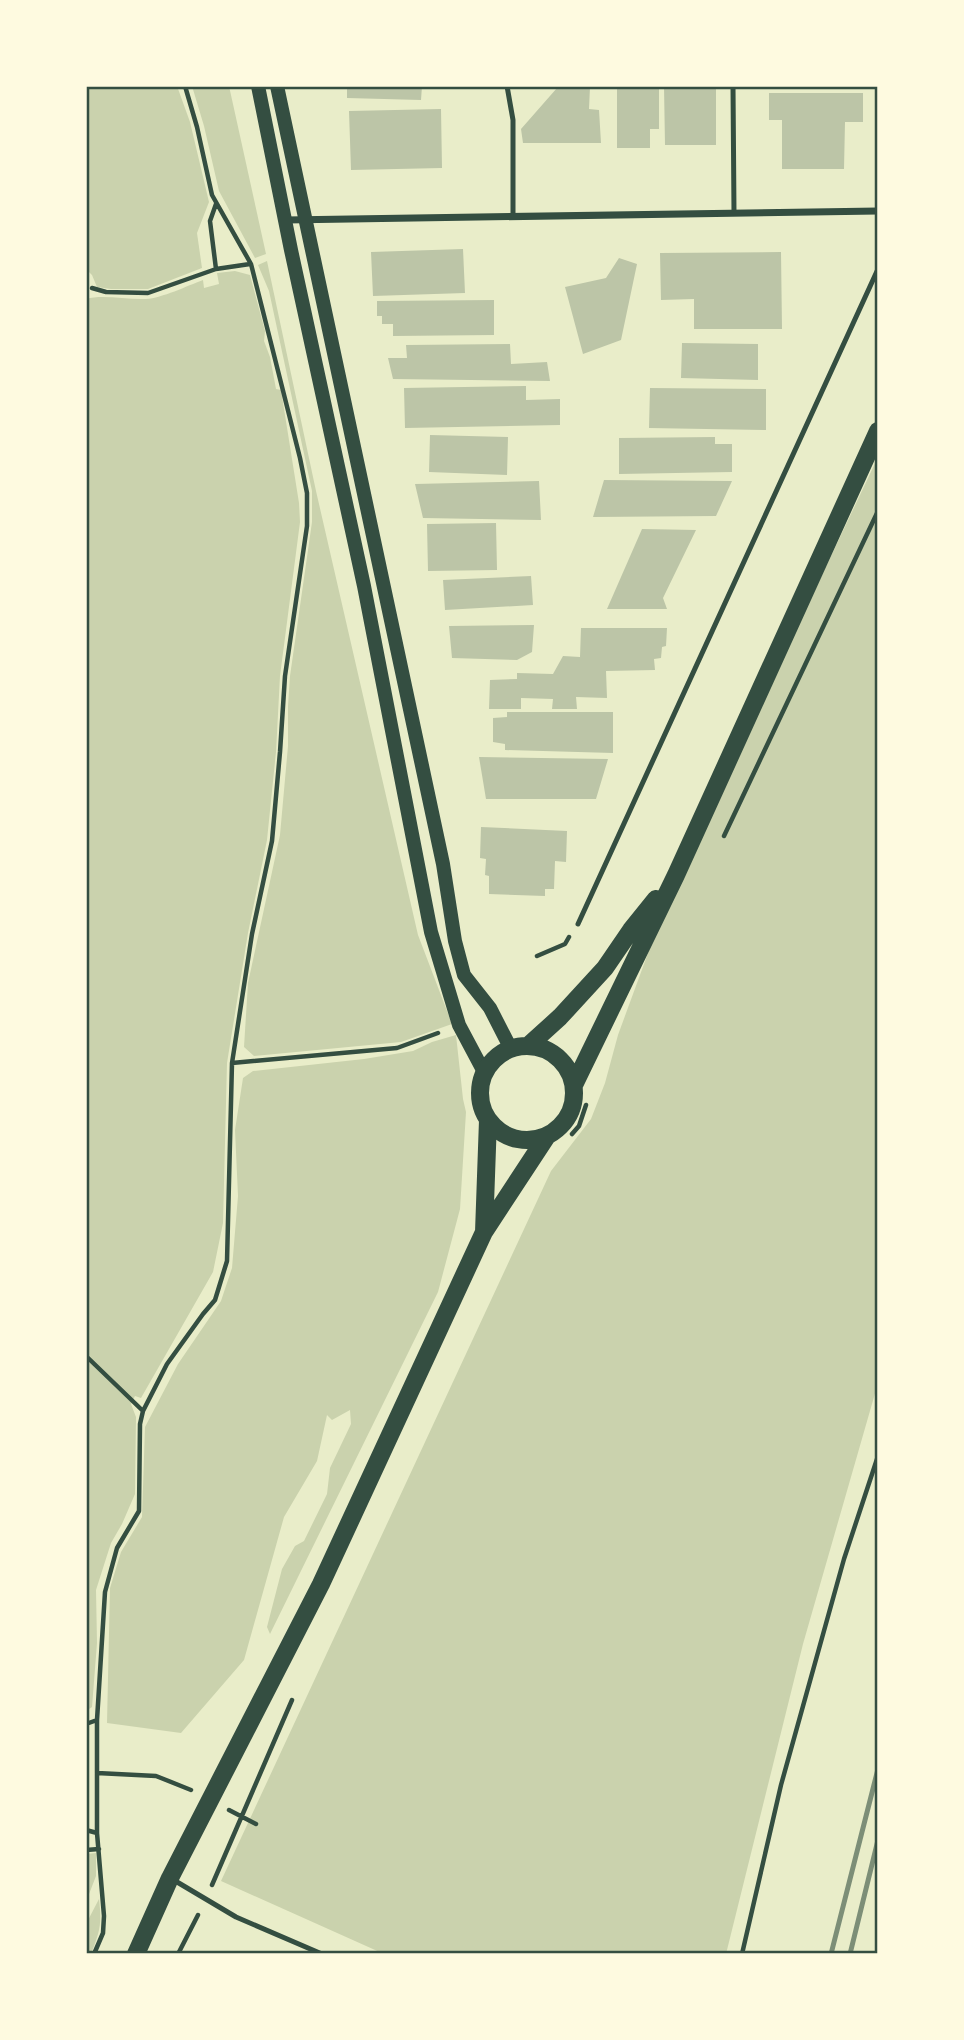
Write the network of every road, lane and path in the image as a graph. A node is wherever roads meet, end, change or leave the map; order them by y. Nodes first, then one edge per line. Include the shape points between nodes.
1 (185, 86) edge
2 (258, 86) edge
3 (277, 86) edge
4 (507, 86) edge
5 (733, 86) edge
6 (216, 204) junction
7 (878, 211) edge
8 (734, 213) junction
9 (513, 216) junction
10 (306, 219) junction
11 (286, 220) junction
12 (251, 264) junction
13 (878, 269) edge
14 (216, 270) junction
15 (92, 288) dead end
16 (878, 431) edge
17 (878, 511) edge
18 (721, 842) dead end
19 (676, 875) junction
20 (578, 924) joint
21 (537, 956) dead end
22 (459, 1025) junction
23 (519, 1047) junction
24 (232, 1063) junction
25 (484, 1072) junction
26 (574, 1085) junction
27 (488, 1120) junction
28 (547, 1136) junction
29 (484, 1232) junction
30 (86, 1356) edge
31 (143, 1411) junction
32 (878, 1455) edge
33 (97, 1720) junction
34 (86, 1724) edge
35 (97, 1773) junction
36 (202, 1796) dead end
37 (224, 1807) dead end
38 (257, 1824) dead end
39 (86, 1830) edge
40 (97, 1833) junction
41 (99, 1849) junction
42 (86, 1850) edge
43 (170, 1878) junction
44 (94, 1954) edge
45 (136, 1954) edge
46 (322, 1954) edge
47 (742, 1954) edge

1 - 6 path
2 - 11 main road
3 - 10 main road
4 - 9 lane via 513,120
5 - 8 lane
6 - 12 path
6 - 14 path via 210,221
7 - 8 street
8 - 9 street
9 - 10 street
10 - 11 street
10 - 23 main road via 443,864 455,941 464,975
11 - 22 main road via 431,932
12 - 14 path
12 - 24 path via 300,458 307,526 285,676 272,841
13 - 20 lane
14 - 15 path via 148,293
16 - 19 main road
17 - 18 path
19 - 23 main road via 605,968 560,1017
19 - 26 main road
20 - 21 path via 565,944
22 - 24 path via 397,1048
22 - 25 main road
23 - 25 main road via 500,1054
23 - 26 main road via 544,1049 558,1057
24 - 31 path via 227,1261 215,1300 167,1364
25 - 27 main road via 479,1097
26 - 28 main road via 569,1115
27 - 28 main road via 508,1137 534,1140
27 - 29 main road
28 - 29 main road
29 - 43 main road via 321,1584
30 - 31 path
31 - 33 path via 139,1511 117,1548 105,1592
32 - 47 path via 781,1785
33 - 34 path
33 - 35 path
35 - 36 path via 156,1776
35 - 40 path
37 - 38 path
39 - 40 path
40 - 41 path
41 - 42 path
41 - 44 path via 104,1925
43 - 45 main road
43 - 46 lane via 236,1917

